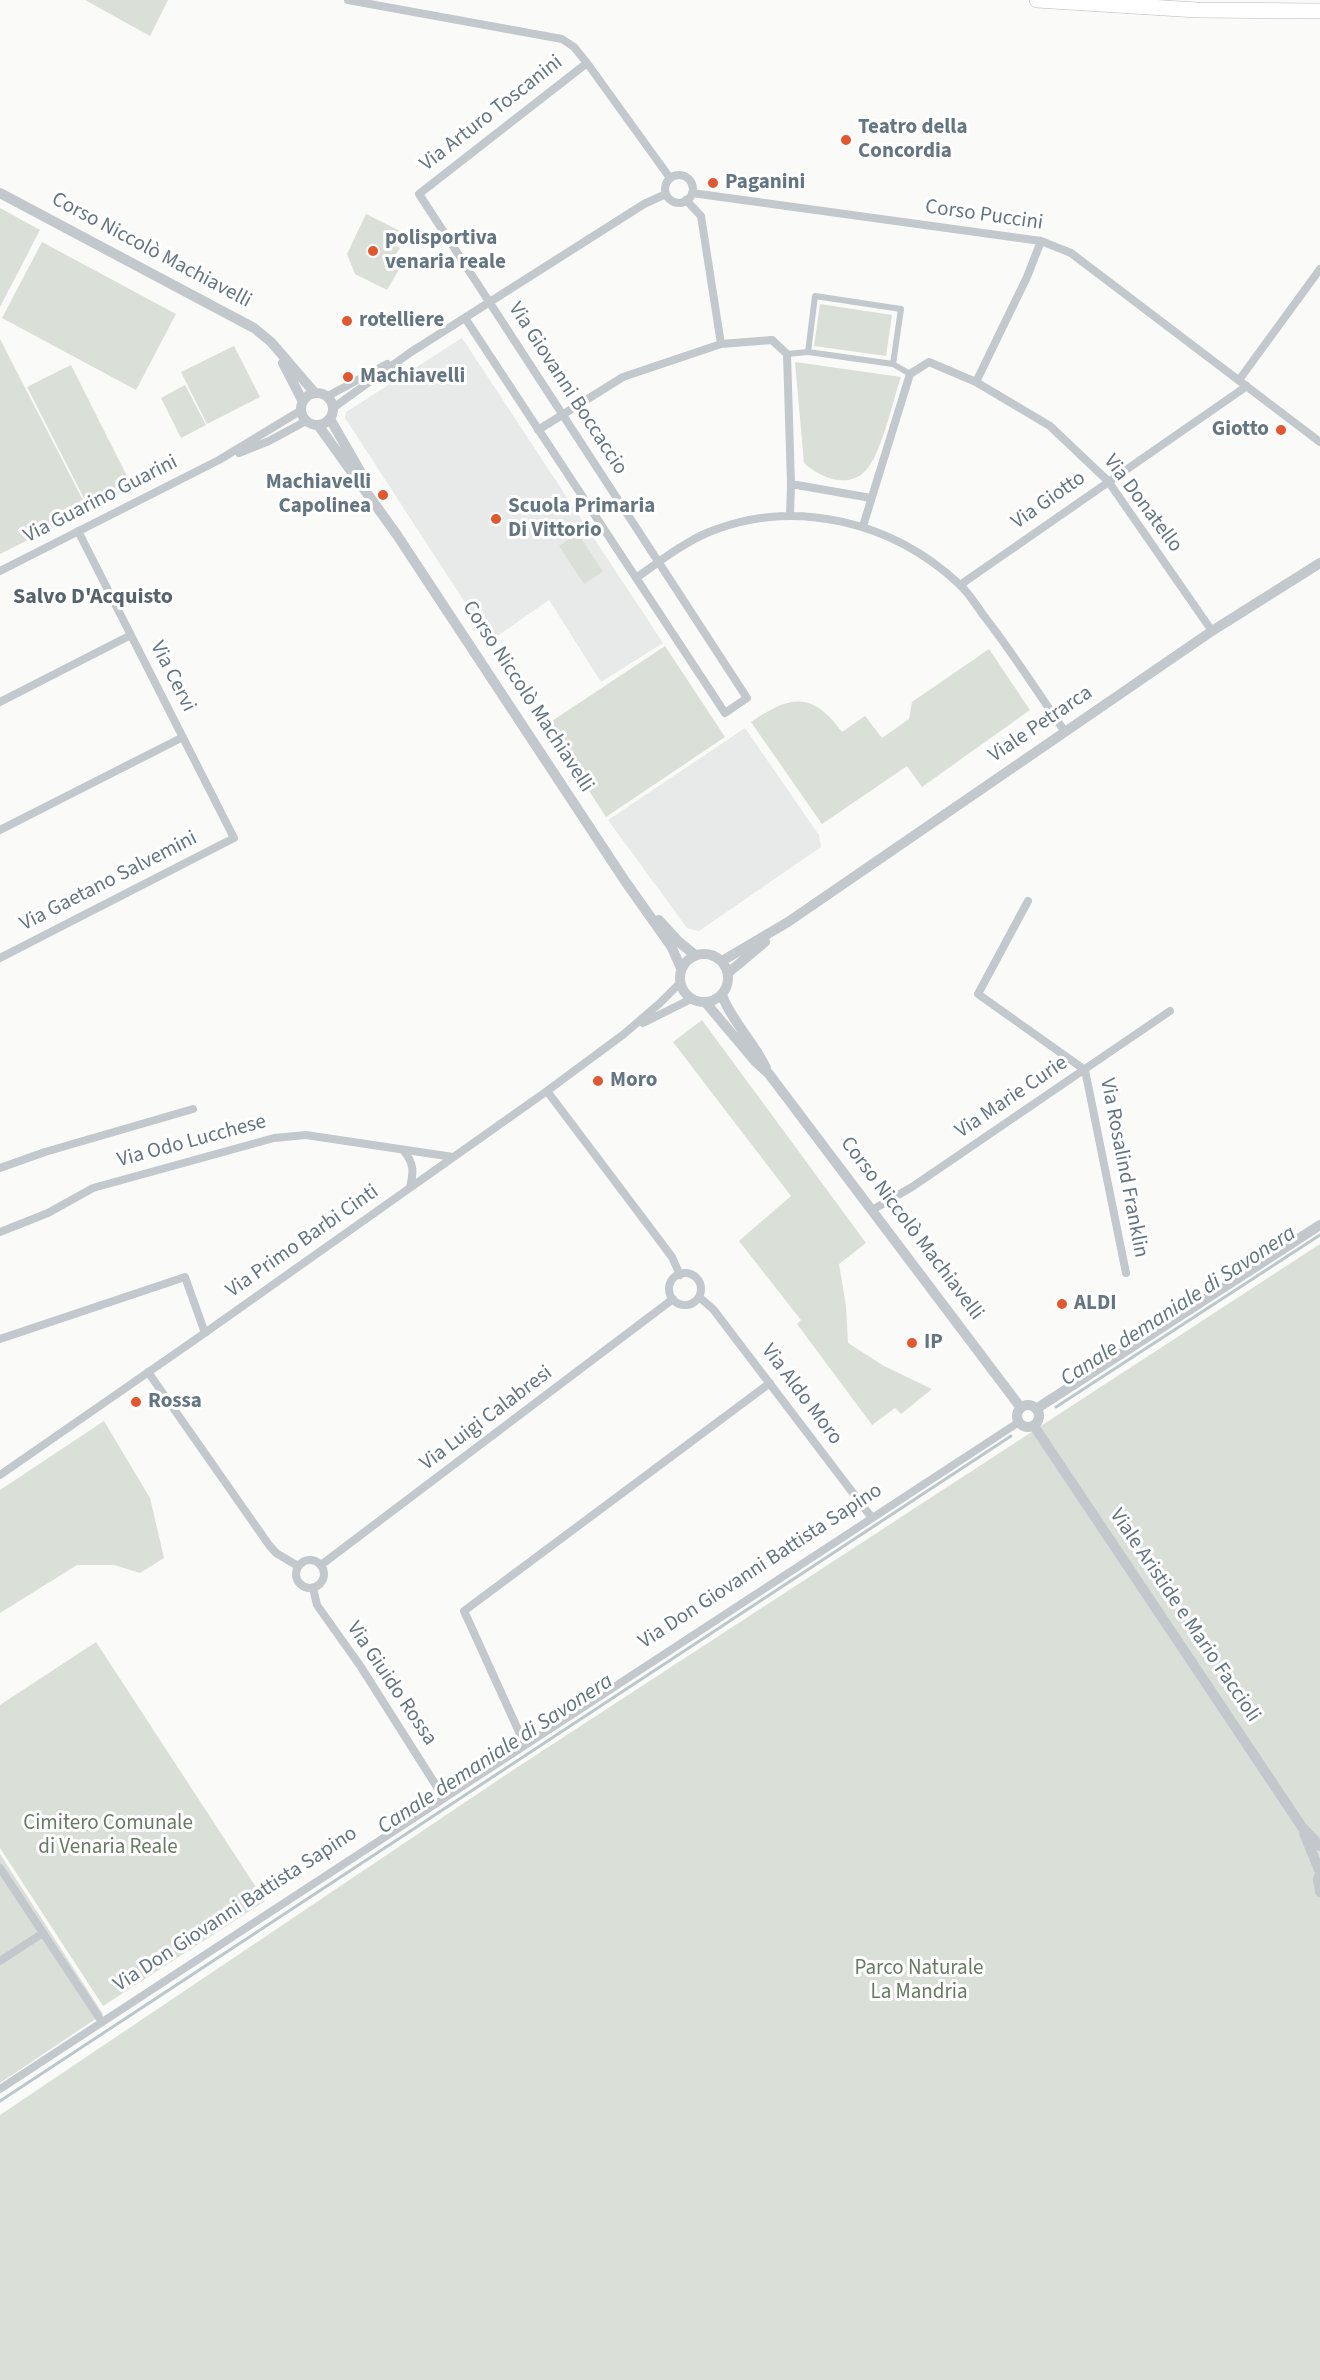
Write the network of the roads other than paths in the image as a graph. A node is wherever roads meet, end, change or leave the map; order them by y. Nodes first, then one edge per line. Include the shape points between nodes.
1 (348, 0) edge
2 (1037, 0) edge
3 (1320, 11) edge
4 (587, 63) junction
5 (670, 178) junction
6 (0, 193) edge
7 (419, 194) joint
8 (666, 194) junction
9 (689, 197) junction
10 (1041, 241) junction
11 (1320, 269) edge
12 (489, 302) junction
13 (465, 318) junction
14 (721, 344) junction
15 (278, 352) junction
16 (411, 352) junction
17 (808, 352) junction
18 (787, 354) junction
19 (893, 364) junction
20 (910, 374) junction
21 (1239, 380) junction
22 (976, 382) junction
23 (1247, 386) junction
24 (314, 392) junction
25 (328, 396) junction
26 (301, 405) junction
27 (333, 408) junction
28 (562, 414) junction
29 (330, 419) junction
30 (306, 422) junction
31 (318, 425) junction
32 (538, 430) junction
33 (1319, 440) edge
34 (219, 460) junction
35 (1108, 481) junction
36 (791, 484) junction
37 (872, 498) junction
38 (790, 516) junction
39 (863, 526) junction
40 (78, 531) junction
41 (397, 536) junction
42 (659, 563) junction
43 (1319, 563) edge
44 (0, 571) edge
45 (636, 578) junction
46 (960, 585) junction
47 (1212, 631) junction
48 (131, 635) junction
49 (0, 702) edge
50 (1065, 732) junction
51 (183, 737) junction
52 (0, 830) edge
53 (234, 838) joint
54 (624, 880) junction
55 (1028, 901) dead end
56 (788, 922) junction
57 (695, 955) junction
58 (0, 958) edge
59 (722, 962) junction
60 (681, 968) junction
61 (728, 973) junction
62 (680, 983) junction
63 (722, 994) junction
64 (691, 999) junction
65 (706, 1002) junction
66 (1170, 1011) dead end
67 (624, 1034) junction
68 (1086, 1070) junction
69 (769, 1074) junction
70 (547, 1091) junction
71 (193, 1109) dead end
72 (403, 1150) junction
73 (453, 1157) junction
74 (0, 1168) edge
75 (410, 1187) junction
76 (872, 1210) junction
77 (1320, 1225) edge
78 (0, 1232) edge
79 (1126, 1273) dead end
80 (680, 1275) junction
81 (699, 1297) junction
82 (673, 1299) junction
83 (205, 1333) junction
84 (0, 1339) edge
85 (148, 1372) junction
86 (770, 1383) junction
87 (1021, 1408) junction
88 (1036, 1409) junction
89 (1018, 1422) junction
90 (1034, 1426) junction
91 (0, 1475) edge
92 (872, 1518) junction
93 (321, 1565) junction
94 (298, 1566) junction
95 (313, 1588) junction
96 (525, 1745) junction
97 (444, 1798) junction
98 (1302, 1827) junction
99 (1320, 1846) edge
100 (0, 1868) edge
101 (1320, 1873) edge
102 (1320, 1892) edge
103 (43, 1933) junction
104 (0, 1961) edge
105 (102, 2022) junction
106 (0, 2090) edge

1 - 4 street via 548,35 574,47
2 - 3 highway via 1197,10
4 - 5 street
4 - 7 street, Via Arturo Toscanini
5 - 8 street
5 - 9 street via 687,177 692,186
6 - 15 street, Corso Niccolò Machiavelli via 254,328
7 - 12 street, Via Giovanni Boccaccio
8 - 9 street via 676,202
8 - 12 street
9 - 10 street, Corso Puccini
9 - 14 street via 701,216
10 - 21 street, Corso Puccini via 1071,253
10 - 22 street
11 - 21 street
12 - 13 street
12 - 28 street, Via Giovanni Boccaccio
13 - 16 street
13 - 32 street, Via Giovanni Boccaccio
14 - 18 street via 772,340
14 - 28 street via 623,377
15 - 24 street, Corso Niccolò Machiavelli
15 - 26 street, Corso Niccolò Machiavelli
16 - 25 street
16 - 27 street
17 - 18 street
17 - 19 street
17 - 19 street via 816,296 901,309
18 - 36 street
19 - 20 street
20 - 22 street, Via Donatello via 929,362
20 - 37 street
21 - 23 street, Corso Puccini
22 - 35 street, Via Donatello via 1050,426
23 - 33 street, Corso Puccini
23 - 35 street, Via Giotto
24 - 25 street
24 - 26 street
25 - 27 street
26 - 30 street
26 - 34 street, Via Guarino Guarini
27 - 29 street
28 - 32 street
28 - 42 street, Via Giovanni Boccaccio
29 - 31 street
29 - 41 street, Corso Niccolò Machiavelli
30 - 31 street
30 - 34 street, Via Guarino Guarini
31 - 41 street, Corso Niccolò Machiavelli
32 - 45 street, Via Giovanni Boccaccio
34 - 40 street, Via Guarino Guarini
35 - 46 street, Via Giotto
35 - 47 street, Via Donatello
36 - 37 street
36 - 38 street
37 - 39 street
38 - 39 street
38 - 42 street via 761,518 709,532
39 - 46 street via 897,539
40 - 44 street, Via Guarino Guarini
40 - 48 street, Via Cervi
41 - 54 street, Corso Niccolò Machiavelli
42 - 45 street
42 - 45 street, Via Giovanni Boccaccio via 747,698 725,713
43 - 47 street, Viale Petrarca
46 - 50 street
47 - 50 street, Viale Petrarca
48 - 49 street
48 - 51 street, Via Cervi
50 - 56 street, Viale Petrarca
51 - 52 street
51 - 53 street, Via Cervi
53 - 58 street, Via Gaetano Salvemini
54 - 57 street, Corso Niccolò Machiavelli
54 - 60 street, Corso Niccolò Machiavelli
55 - 68 street via 978,994
56 - 59 street, Viale Petrarca
56 - 61 street, Viale Petrarca
57 - 59 street via 710,954
57 - 60 street
59 - 61 street
60 - 62 street
61 - 63 street
62 - 64 street
62 - 67 street, Via Primo Barbi Cinti
63 - 65 street
63 - 69 street, Corso Niccolò Machiavelli via 733,1019 761,1056
64 - 65 street
64 - 67 street, Via Primo Barbi Cinti
65 - 69 street, Corso Niccolò Machiavelli
66 - 68 street, Via Marie Curie
67 - 70 street, Via Primo Barbi Cinti
68 - 76 street, Via Marie Curie
68 - 79 street, Via Rosalind Franklin
69 - 76 street, Corso Niccolò Machiavelli
70 - 73 street, Via Primo Barbi Cinti
70 - 80 street via 672,1257
71 - 74 street
72 - 73 street, Via Odo Lucchese
72 - 75 street via 412,1160
72 - 78 street, Via Odo Lucchese via 306,1135 274,1138 93,1188 48,1213
73 - 75 street, Via Primo Barbi Cinti
75 - 83 street, Via Primo Barbi Cinti
76 - 87 street, Corso Niccolò Machiavelli
77 - 88 street
80 - 81 street via 689,1274 697,1279
80 - 82 street via 670,1285
81 - 82 street via 686,1305
81 - 86 street, Via Aldo Moro via 713,1309
82 - 93 street, Via Luigi Calabresi
83 - 84 street via 185,1277
83 - 85 street, Via Primo Barbi Cinti
85 - 91 street, Via Primo Barbi Cinti
85 - 94 street via 269,1545
86 - 92 street, Via Aldo Moro
86 - 96 street via 464,1611
87 - 88 street
87 - 89 street
88 - 90 street via 1039,1420
89 - 90 street via 1027,1428
89 - 92 street, Via Don Giovanni Battista Sapino
90 - 98 street, Viale Aristide e Mario Faccioli
92 - 96 street, Via Don Giovanni Battista Sapino
93 - 94 street via 309,1560
93 - 95 street via 324,1579
94 - 95 street via 297,1580 304,1587
95 - 97 street, Via Giuido Rossa via 317,1605 361,1666
96 - 97 street, Via Don Giovanni Battista Sapino
97 - 105 street, Via Don Giovanni Battista Sapino
98 - 99 street, Viale Aristide e Mario Faccioli
98 - 101 street, Viale Aristide e Mario Faccioli
100 - 103 street
101 - 102 street
103 - 104 street
103 - 105 street
105 - 106 street, Via Don Giovanni Battista Sapino

